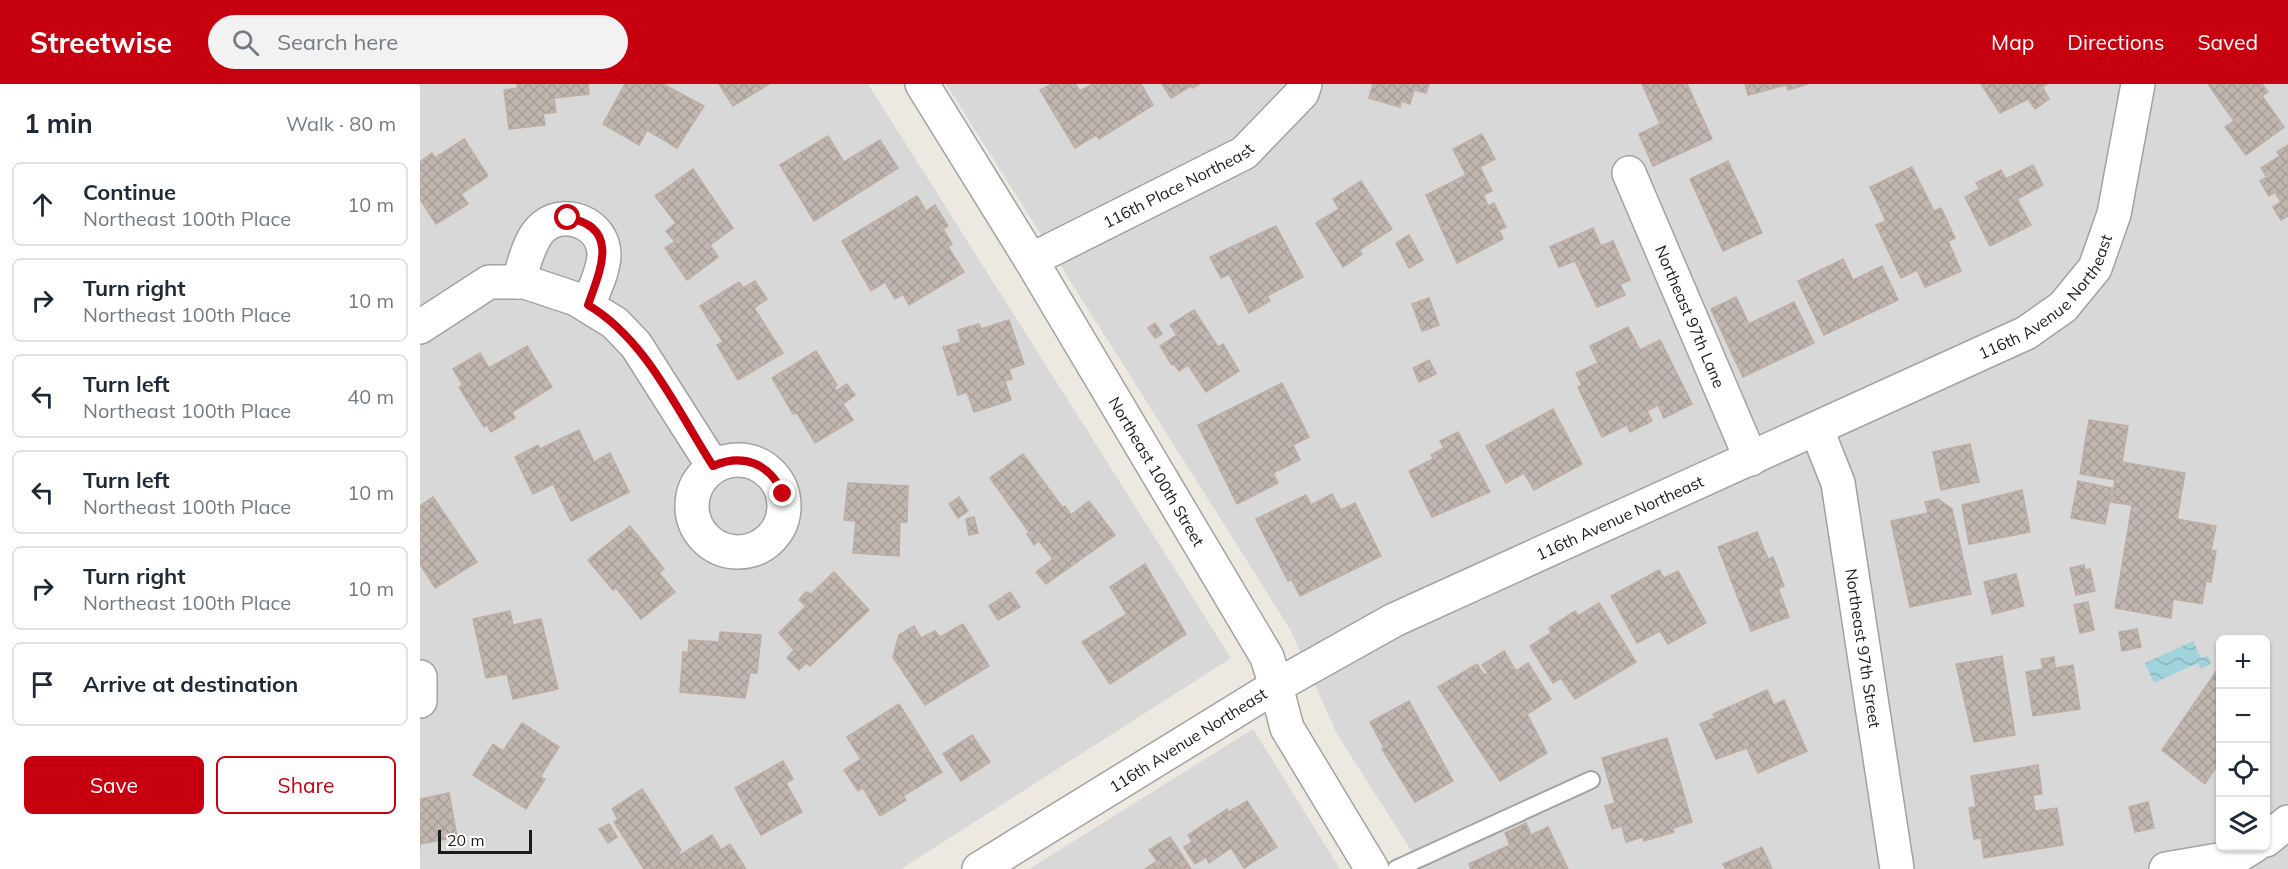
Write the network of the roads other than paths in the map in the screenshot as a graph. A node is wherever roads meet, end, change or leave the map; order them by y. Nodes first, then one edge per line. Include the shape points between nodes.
1 (922, 84) edge
2 (1305, 84) edge
3 (2138, 84) edge
4 (1629, 173) dead end
5 (1030, 260) junction
6 (518, 282) junction
7 (588, 305) junction
8 (420, 327) edge
9 (1817, 430) junction
10 (1751, 459) junction
11 (713, 466) dead end
12 (420, 677) edge
13 (1276, 686) junction
14 (420, 701) edge
15 (1591, 780) dead end
16 (2288, 822) edge
17 (2270, 836) edge
18 (2246, 851) edge
19 (979, 869) edge
20 (1372, 869) edge
21 (1396, 869) edge
22 (1897, 869) edge
23 (2166, 869) edge

1 - 5 street, Northeast 100th Street
2 - 5 street, 116th Place Northeast via 1302,93 1244,153
3 - 9 street, 116th Avenue Northeast via 2114,214 2096,268 2063,307 2026,333
4 - 10 street, Northeast 97th Lane
5 - 13 street, Northeast 100th Street via 1267,657
6 - 7 street
6 - 7 street via 540,230 558,219 578,220 589,226 603,245 604,257
6 - 8 street via 489,282
7 - 11 street via 615,323 636,345
9 - 10 street, 116th Avenue Northeast
9 - 22 street, Northeast 97th Street via 1838,483
10 - 13 street, 116th Avenue Northeast via 1394,620
12 - 14 street
13 - 19 street, 116th Avenue Northeast
13 - 20 street, Northeast 100th Street via 1287,728
15 - 21 lane
16 - 17 street
18 - 23 street via 2236,857

